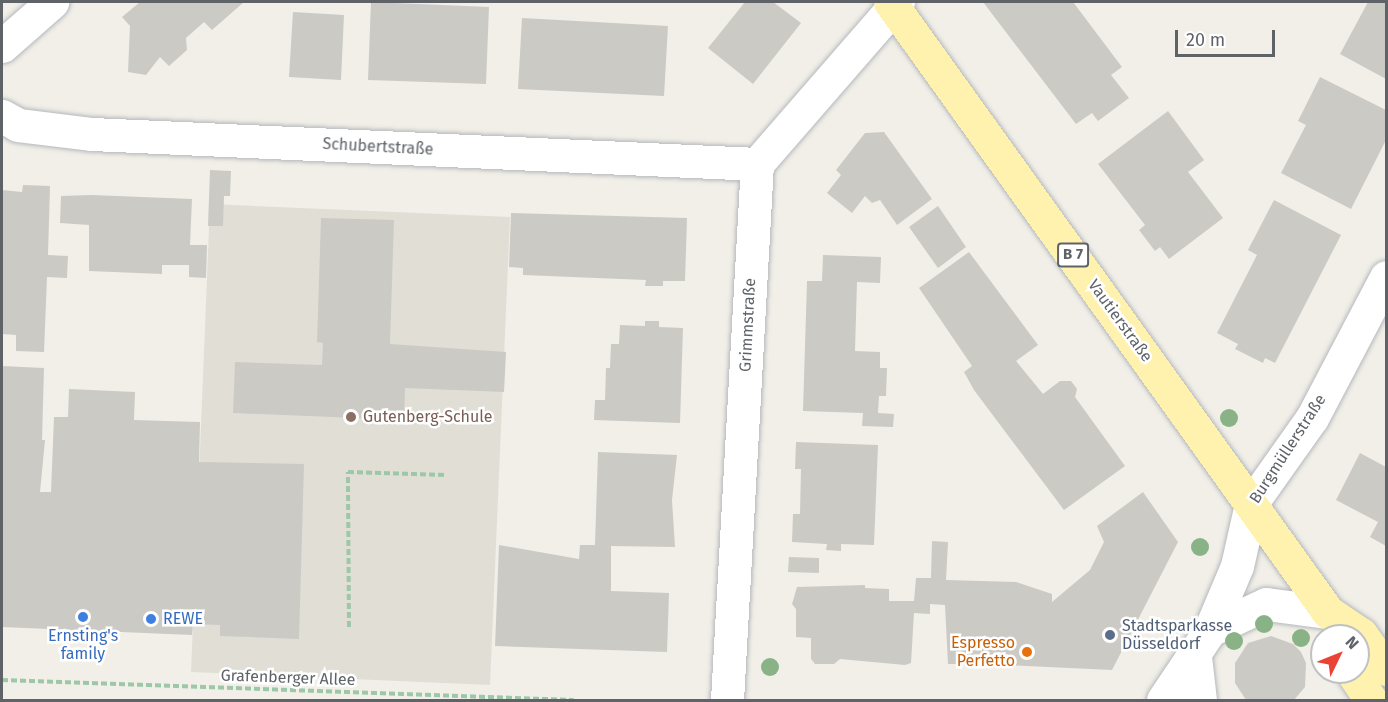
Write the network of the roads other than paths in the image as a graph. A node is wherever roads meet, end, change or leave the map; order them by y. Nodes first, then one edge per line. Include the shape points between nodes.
1 (52, 2) edge
2 (894, 3) edge
3 (2, 46) edge
4 (2, 116) edge
5 (757, 164) junction
6 (1386, 277) edge
7 (1251, 504) junction
8 (1331, 624) edge
9 (1203, 643) junction
10 (1370, 647) edge
11 (1386, 669) edge
12 (1360, 684) edge
13 (727, 700) edge
14 (1163, 700) edge
15 (1200, 700) edge
16 (1371, 700) edge

1 - 3 street
2 - 5 street
2 - 7 main road, Vautierstraße / B 7
4 - 5 street, Schubertstraße via 18,125 92,134
5 - 13 street, Grimmstraße
6 - 7 street, Burgmüllerstraße via 1312,418
7 - 8 main road, Vautierstraße / B 7
7 - 9 street, Burgmüllerstraße via 1237,566
8 - 9 street, Burgmüllerstraße via 1266,604
9 - 14 street, Burgmüllerstraße
9 - 15 street, Burgmüllerstraße
10 - 11 main road, Vautierstraße / B 7
12 - 16 main road

